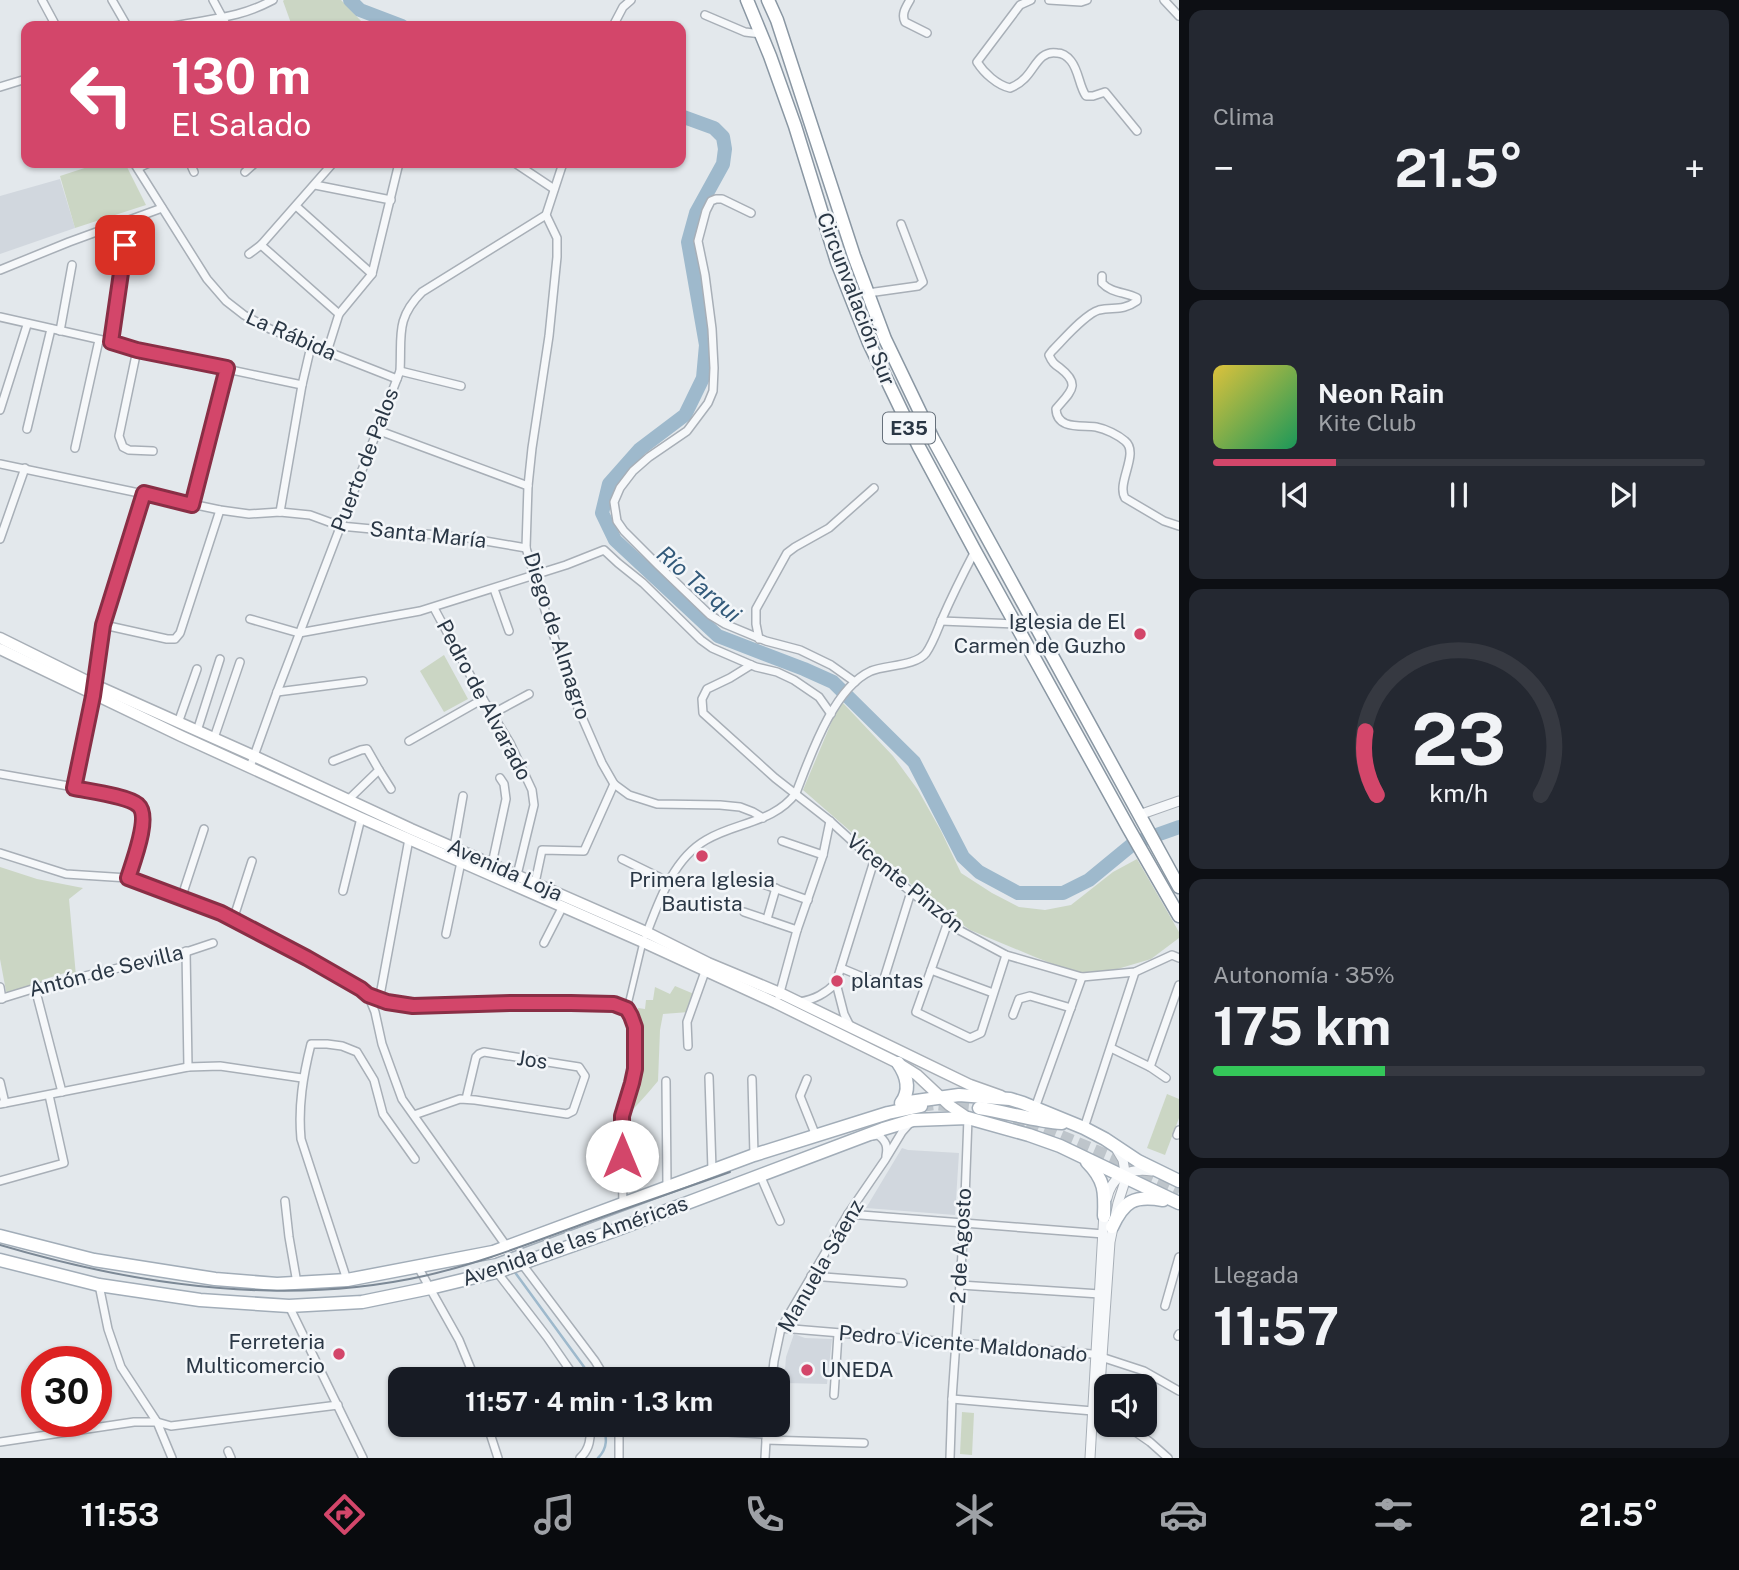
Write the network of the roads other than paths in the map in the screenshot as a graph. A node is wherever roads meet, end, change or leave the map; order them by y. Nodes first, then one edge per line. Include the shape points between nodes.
1 (42, 0) edge
2 (113, 0) edge
3 (213, 0) edge
4 (273, 0) edge
5 (631, 0) edge
6 (747, 0) edge
7 (768, 0) edge
8 (909, 0) edge
9 (1031, 0) edge
10 (1049, 0) edge
11 (1087, 0) edge
12 (1164, 0) edge
13 (705, 16) dead end
14 (1179, 16) edge
15 (223, 19) junction
16 (53, 21) edge
17 (124, 21) edge
18 (209, 21) edge
19 (616, 21) edge
20 (927, 33) dead end
21 (761, 34) junction
22 (21, 81) edge
23 (0, 87) edge
24 (1137, 131) dead end
25 (137, 168) edge
26 (192, 168) edge
27 (250, 168) edge
28 (329, 168) edge
29 (398, 168) edge
30 (522, 168) edge
31 (561, 168) edge
32 (194, 172) dead end
33 (246, 172) dead end
34 (315, 185) junction
35 (554, 189) junction
36 (391, 200) junction
37 (296, 206) junction
38 (162, 208) junction
39 (751, 213) dead end
40 (546, 215) junction
41 (129, 221) junction
42 (901, 224) dead end
43 (261, 244) junction
44 (249, 254) dead end
45 (72, 265) dead end
46 (0, 270) edge
47 (373, 274) junction
48 (1102, 276) dead end
49 (868, 293) junction
50 (339, 314) junction
51 (0, 317) edge
52 (27, 324) junction
53 (55, 330) junction
54 (100, 340) junction
55 (111, 342) junction
56 (311, 346) junction
57 (137, 350) junction
58 (327, 352) junction
59 (227, 368) junction
60 (400, 371) junction
61 (397, 379) junction
62 (302, 386) junction
63 (461, 386) dead end
64 (0, 410) edge
65 (27, 429) dead end
66 (377, 430) junction
67 (75, 448) dead end
68 (153, 451) dead end
69 (0, 464) edge
70 (25, 468) junction
71 (528, 486) junction
72 (874, 488) dead end
73 (144, 493) junction
74 (192, 505) junction
75 (220, 510) junction
76 (280, 512) junction
77 (340, 526) junction
78 (1179, 526) edge
79 (0, 538) edge
80 (526, 548) junction
81 (975, 551) junction
82 (534, 575) junction
83 (494, 589) junction
84 (434, 608) junction
85 (250, 619) dead end
86 (941, 621) junction
87 (1016, 624) junction
88 (103, 625) junction
89 (509, 631) dead end
90 (299, 633) junction
91 (0, 638) edge
92 (760, 639) junction
93 (0, 649) edge
94 (220, 659) dead end
95 (240, 662) dead end
96 (751, 665) junction
97 (197, 669) dead end
98 (363, 681) dead end
99 (855, 682) junction
100 (94, 690) junction
101 (276, 692) junction
102 (529, 694) dead end
103 (483, 699) junction
104 (492, 714) junction
105 (831, 714) junction
106 (178, 723) junction
107 (197, 731) junction
108 (214, 738) junction
109 (409, 741) dead end
110 (254, 755) junction
111 (333, 761) dead end
112 (250, 767) junction
113 (379, 770) junction
114 (1, 775) edge
115 (500, 778) dead end
116 (0, 784) edge
117 (614, 784) junction
118 (74, 788) junction
119 (391, 789) dead end
120 (796, 793) junction
121 (463, 796) dead end
122 (349, 799) junction
123 (1179, 801) edge
124 (361, 818) junction
125 (763, 818) junction
126 (1140, 818) junction
127 (830, 821) junction
128 (204, 829) dead end
129 (409, 839) junction
130 (782, 841) dead end
131 (454, 847) junction
132 (0, 853) edge
133 (822, 855) junction
134 (622, 859) dead end
135 (252, 861) dead end
136 (874, 861) junction
137 (461, 862) junction
138 (492, 864) junction
139 (517, 875) junction
140 (128, 878) junction
141 (669, 882) junction
142 (757, 882) dead end
143 (535, 883) junction
144 (1179, 887) edge
145 (776, 888) junction
146 (343, 891) dead end
147 (911, 892) junction
148 (181, 899) junction
149 (808, 900) junction
150 (563, 906) junction
151 (744, 912) dead end
152 (1179, 916) edge
153 (767, 919) junction
154 (233, 920) junction
155 (948, 922) junction
156 (797, 930) junction
157 (446, 934) dead end
158 (645, 937) junction
159 (213, 943) dead end
160 (544, 943) dead end
161 (186, 951) junction
162 (1006, 955) junction
163 (1179, 958) edge
164 (706, 967) junction
165 (841, 968) junction
166 (931, 970) junction
167 (1135, 972) junction
168 (1082, 977) junction
169 (836, 984) junction
170 (882, 985) junction
171 (1179, 985) edge
172 (0, 987) edge
173 (35, 988) junction
174 (891, 988) dead end
175 (382, 990) dead end
176 (993, 993) junction
177 (368, 995) junction
178 (778, 998) junction
179 (1, 999) edge
180 (800, 1003) junction
181 (1071, 1008) junction
182 (627, 1009) junction
183 (1013, 1015) dead end
184 (850, 1026) junction
185 (688, 1046) dead end
186 (1111, 1048) junction
187 (898, 1062) junction
188 (188, 1067) junction
189 (1150, 1067) junction
190 (709, 1077) dead end
191 (302, 1078) junction
192 (1166, 1078) dead end
193 (752, 1079) dead end
194 (807, 1079) dead end
195 (666, 1081) dead end
196 (0, 1082) edge
197 (62, 1092) junction
198 (49, 1095) junction
199 (939, 1097) junction
200 (466, 1099) junction
201 (1010, 1099) junction
202 (901, 1103) junction
203 (3, 1104) edge
204 (979, 1108) tunnel mouth
205 (1035, 1108) junction
206 (919, 1112) junction
207 (414, 1115) junction
208 (622, 1116) junction
209 (968, 1118) junction
210 (1079, 1126) junction
211 (814, 1131) junction
212 (1105, 1139) junction
213 (854, 1140) junction
214 (776, 1149) junction
215 (594, 1151) dead end
216 (754, 1155) junction
217 (1082, 1157) junction
218 (415, 1159) dead end
219 (886, 1160) junction
220 (712, 1170) junction
221 (760, 1175) junction
222 (1124, 1175) junction
223 (1174, 1179) edge
224 (0, 1181) edge
225 (734, 1185) junction
226 (667, 1186) junction
227 (285, 1201) dead end
228 (1177, 1202) edge
229 (623, 1203) junction
230 (848, 1214) junction
231 (1104, 1216) junction
232 (780, 1221) dead end
233 (964, 1225) junction
234 (1108, 1231) junction
235 (0, 1236) edge
236 (505, 1248) junction
237 (1179, 1257) edge
238 (0, 1260) edge
239 (520, 1265) junction
240 (418, 1267) junction
241 (498, 1272) junction
242 (811, 1276) junction
243 (347, 1280) junction
244 (297, 1283) junction
245 (903, 1283) dead end
246 (99, 1285) junction
247 (960, 1285) junction
248 (430, 1288) junction
249 (1100, 1294) junction
250 (289, 1306) junction
251 (1165, 1306) dead end
252 (781, 1328) junction
253 (838, 1334) junction
254 (955, 1341) junction
255 (1099, 1356) junction
256 (470, 1367) edge
257 (568, 1367) edge
258 (599, 1367) edge
259 (773, 1367) edge
260 (1099, 1374) edge
261 (1179, 1391) edge
262 (834, 1395) dead end
263 (952, 1399) junction
264 (338, 1405) junction
265 (1094, 1413) edge
266 (157, 1422) junction
267 (492, 1437) edge
268 (591, 1437) edge
269 (619, 1437) edge
270 (766, 1437) joint
271 (1094, 1437) edge
272 (1097, 1437) edge
273 (1143, 1437) edge
274 (0, 1442) edge
275 (864, 1443) dead end
276 (172, 1458) edge
277 (363, 1458) edge
278 (498, 1458) edge
279 (580, 1458) edge
280 (619, 1458) edge
281 (765, 1458) edge
282 (950, 1458) edge
283 (1090, 1458) edge
284 (1096, 1458) edge
285 (1168, 1458) edge

1 - 16 street
2 - 17 street
3 - 15 street
4 - 15 street
5 - 19 street
6 - 21 main road, Circunvalación Sur / E35
7 - 49 main road, Circunvalación Sur / E35
8 - 20 street via 905,22
9 - 24 street via 1015,10 977,62 980,67 1010,88 1024,79 1043,55 1060,53 1070,59 1086,96 1105,92
10 - 11 street
12 - 14 street
13 - 21 street
15 - 18 street
21 - 81 main road, Circunvalación Sur / E35 via 869,343
22 - 23 street
25 - 38 street, La Rábida
26 - 32 street
27 - 33 street
28 - 34 street
29 - 36 street
30 - 35 street
31 - 35 street
34 - 36 street
34 - 37 street
35 - 40 street
36 - 47 street
37 - 43 street
37 - 47 street
38 - 41 street
38 - 56 street, La Rábida via 226,301 244,315
39 - 92 street via 716,199 701,224 698,241 714,368 708,403 687,431 633,471 614,502 624,531 710,615
40 - 60 street, Puerto de Palos via 411,303 400,334
40 - 71 street, Diego de Almagro via 557,238 557,257
41 - 46 street
41 - 55 street
42 - 49 street via 923,282
43 - 44 street
43 - 50 street
45 - 53 street
47 - 50 street
48 - 78 street via 1105,286 1137,301 1092,314 1049,355 1073,383 1056,415 1067,424 1096,427 1126,441 1130,453 1122,489 1125,498
49 - 126 main road, Circunvalación Sur / E35 via 933,439
50 - 58 street
51 - 52 street
52 - 53 street
52 - 64 street
53 - 54 street
53 - 65 street
54 - 55 street
54 - 67 street
55 - 57 street
56 - 58 street, La Rábida
56 - 62 street
57 - 59 street
57 - 68 street via 119,436 129,450
58 - 61 street, La Rábida
59 - 62 street
59 - 74 street
60 - 61 street, Puerto de Palos
60 - 63 street
61 - 66 street, Puerto de Palos
62 - 76 street
66 - 71 street
66 - 77 street, Puerto de Palos
69 - 70 street, Santa María
70 - 73 street, Santa María
70 - 79 street
71 - 80 street, Diego de Almagro
72 - 92 street via 829,528 787,553 756,609
73 - 74 street, Santa María
73 - 88 street
74 - 75 street, Santa María
75 - 76 street, Santa María
75 - 88 street via 175,639
76 - 77 street, Santa María via 310,515
77 - 80 street, Santa María
77 - 90 street, Puerto de Palos
80 - 82 street, Diego de Almagro
81 - 86 street
81 - 87 main road, Circunvalación Sur / E35
82 - 83 street
82 - 96 street via 604,550 701,640
82 - 117 street, Diego de Almagro via 578,708
83 - 84 street
83 - 89 street
84 - 90 street
84 - 103 street, Pedro de Alvarado
85 - 90 street
86 - 87 street
86 - 99 street via 925,655 873,670
87 - 152 main road, Circunvalación Sur / E35
88 - 100 street
90 - 101 street, Puerto de Palos
91 - 100 main road, Avenida Loja
92 - 99 street via 800,650
93 - 100 main road, Avenida Loja
94 - 107 street
95 - 108 street
96 - 105 street via 793,680 819,697
96 - 120 street, Vicente Pinzón via 707,689 703,713
97 - 106 street
98 - 101 street
99 - 105 street
100 - 106 main road, Avenida Loja
100 - 112 main road, Avenida Loja
100 - 118 street
101 - 110 street, Puerto de Palos
102 - 104 street
103 - 104 street, Pedro de Alvarado
103 - 109 street
104 - 139 street, Pedro de Alvarado via 532,790 534,805
105 - 120 street
106 - 107 main road, Avenida Loja
107 - 108 main road, Avenida Loja
108 - 110 main road, Avenida Loja
110 - 112 street, Puerto de Palos
110 - 122 main road, Avenida Loja
111 - 113 street via 367,749
112 - 124 main road, Avenida Loja
113 - 119 street
113 - 122 street
114 - 116 street
114 - 118 street
115 - 138 street via 506,799
117 - 125 street via 629,795 657,804 732,806
117 - 143 street via 584,850 542,850
118 - 140 street via 139,806 144,816
120 - 125 street
120 - 127 street, Vicente Pinzón
121 - 131 street
122 - 131 main road, Avenida Loja
123 - 126 street
124 - 129 main road, Avenida Loja
124 - 146 street
125 - 141 street via 699,845
126 - 144 main road, Circunvalación Sur / E35
127 - 133 street
127 - 136 street, Vicente Pinzón
128 - 148 street
129 - 137 main road, Avenida Loja
129 - 175 street
130 - 133 street
131 - 138 main road, Avenida Loja
132 - 140 street via 66,874
133 - 149 street
134 - 141 street
135 - 154 street
136 - 147 street, Vicente Pinzón
136 - 165 street
137 - 150 main road, Avenida Loja
137 - 157 street
138 - 139 main road, Avenida Loja
139 - 143 main road, Avenida Loja
140 - 148 street
141 - 158 street
142 - 145 street
143 - 158 main road, Avenida Loja
145 - 149 street
145 - 153 street
147 - 155 street, Vicente Pinzón
147 - 170 street
148 - 154 street
149 - 156 street
150 - 158 main road, Avenida Loja
150 - 160 street
151 - 153 street
153 - 156 street
154 - 177 street
155 - 162 street, Vicente Pinzón
155 - 166 street
156 - 178 street
158 - 164 main road, Avenida Loja
158 - 182 street
159 - 161 street, Antón de Sevilla
161 - 173 street, Antón de Sevilla
161 - 188 street
162 - 168 street, Vicente Pinzón
162 - 176 street
163 - 167 street, Vicente Pinzón via 1172,955
164 - 178 main road, Avenida Loja
164 - 185 street via 687,1022
165 - 169 street
165 - 170 street
166 - 176 street
166 - 176 street via 916,1012 970,1038 981,1033
167 - 168 street, Vicente Pinzón
167 - 186 street
168 - 181 street
169 - 180 street
169 - 184 street
170 - 174 street
171 - 189 street
172 - 179 street
173 - 179 street, Antón de Sevilla
173 - 197 street
177 - 182 street via 413,1006 558,1003 614,1004
177 - 207 street via 402,1099
178 - 180 main road, Avenida Loja
178 - 187 main road, Avenida Loja
180 - 184 main road, Avenida Loja
181 - 183 street via 1030,996 1018,999
181 - 205 street
182 - 208 street via 635,1027 635,1069
184 - 201 main road, Avenida Loja via 970,1085
186 - 189 street
186 - 210 street
187 - 199 main road, Avenida Loja
187 - 202 main road via 907,1079
188 - 191 street via 219,1066
188 - 197 street
189 - 192 street
190 - 220 street
191 - 218 street via 311,1044 357,1052 374,1080 383,1114
191 - 243 street via 301,1139
193 - 216 street
194 - 211 street via 800,1096
195 - 226 street
196 - 203 street
197 - 198 street
198 - 203 street
198 - 224 street via 64,1163
199 - 201 main road, Avenida de las Américas
199 - 202 main road, Avenida de las Américas
199 - 209 main road, Avenida Loja
200 - 200 street, Jos via 476,1057 484,1052 579,1066 585,1076 573,1111 567,1114
200 - 207 street
201 - 205 main road, Avenida de las Américas
202 - 211 main road, Avenida de las Américas
204 - 210 main road
205 - 210 main road, Avenida de las Américas
206 - 209 main road, Avenida de las Américas
206 - 213 main road, Avenida de las Américas
206 - 214 main road, Avenida de las Américas via 887,1113
206 - 219 street, Manuela Sáenz
206 - 225 main road, Avenida de las Américas via 815,1147
207 - 236 street
208 - 215 street
208 - 229 street
209 - 217 main road, Avenida de las Américas via 1029,1135
209 - 233 street, 2 de Agosto
210 - 212 main road, Avenida de las Américas
211 - 214 main road, Avenida de las Américas
212 - 222 street via 1123,1160
212 - 223 main road, Avenida de las Américas
213 - 219 street via 878,1135 885,1140
213 - 221 main road, Avenida de las Américas
214 - 216 main road, Avenida de las Américas
216 - 220 main road, Avenida de las Américas
217 - 222 main road, Avenida de las Américas
217 - 231 main road via 1097,1172 1103,1187
219 - 230 street, Manuela Sáenz
220 - 226 main road, Avenida de las Américas
221 - 225 main road, Avenida de las Américas
221 - 232 street
222 - 223 street via 1142,1170
222 - 228 main road, Avenida de las Américas
222 - 231 street via 1109,1191
222 - 234 street
225 - 239 main road, Avenida de las Américas
226 - 229 main road, Avenida de las Américas
227 - 244 street
228 - 234 main road via 1140,1198 1128,1202
229 - 236 main road, Avenida de las Américas
230 - 233 street
230 - 242 street, Manuela Sáenz
231 - 234 street
233 - 234 street
233 - 247 street, 2 de Agosto
234 - 249 street
234 - 255 street
235 - 244 main road, Avenida de las Américas via 94,1260 215,1279
236 - 240 main road, Avenida de las Américas
237 - 251 street
238 - 246 main road, Avenida de las Américas
239 - 241 main road, Avenida de las Américas
239 - 258 street
240 - 243 main road, Avenida de las Américas
240 - 248 street
241 - 248 main road, Avenida de las Américas
241 - 257 street
242 - 245 street
242 - 252 street, Manuela Sáenz
243 - 244 main road, Avenida de las Américas
246 - 250 main road, Avenida de las Américas via 200,1300
246 - 266 street via 121,1367
247 - 249 street
247 - 254 street, 2 de Agosto
248 - 250 main road, Avenida de las Américas via 362,1302
248 - 256 street
249 - 255 street
250 - 264 street
252 - 253 street, Pedro Vicente Maldonado
252 - 259 street, Manuela Sáenz
253 - 254 street, Pedro Vicente Maldonado
253 - 262 street
254 - 255 street, Pedro Vicente Maldonado
254 - 263 street, 2 de Agosto
255 - 260 street
255 - 261 street, Pedro Vicente Maldonado via 1144,1371
263 - 265 street
263 - 282 street, 2 de Agosto
264 - 266 street via 171,1426
264 - 277 street
266 - 274 street
266 - 276 street
267 - 278 street
268 - 279 street
269 - 280 street
270 - 275 street
270 - 281 street
271 - 283 street
272 - 284 street
273 - 285 street

